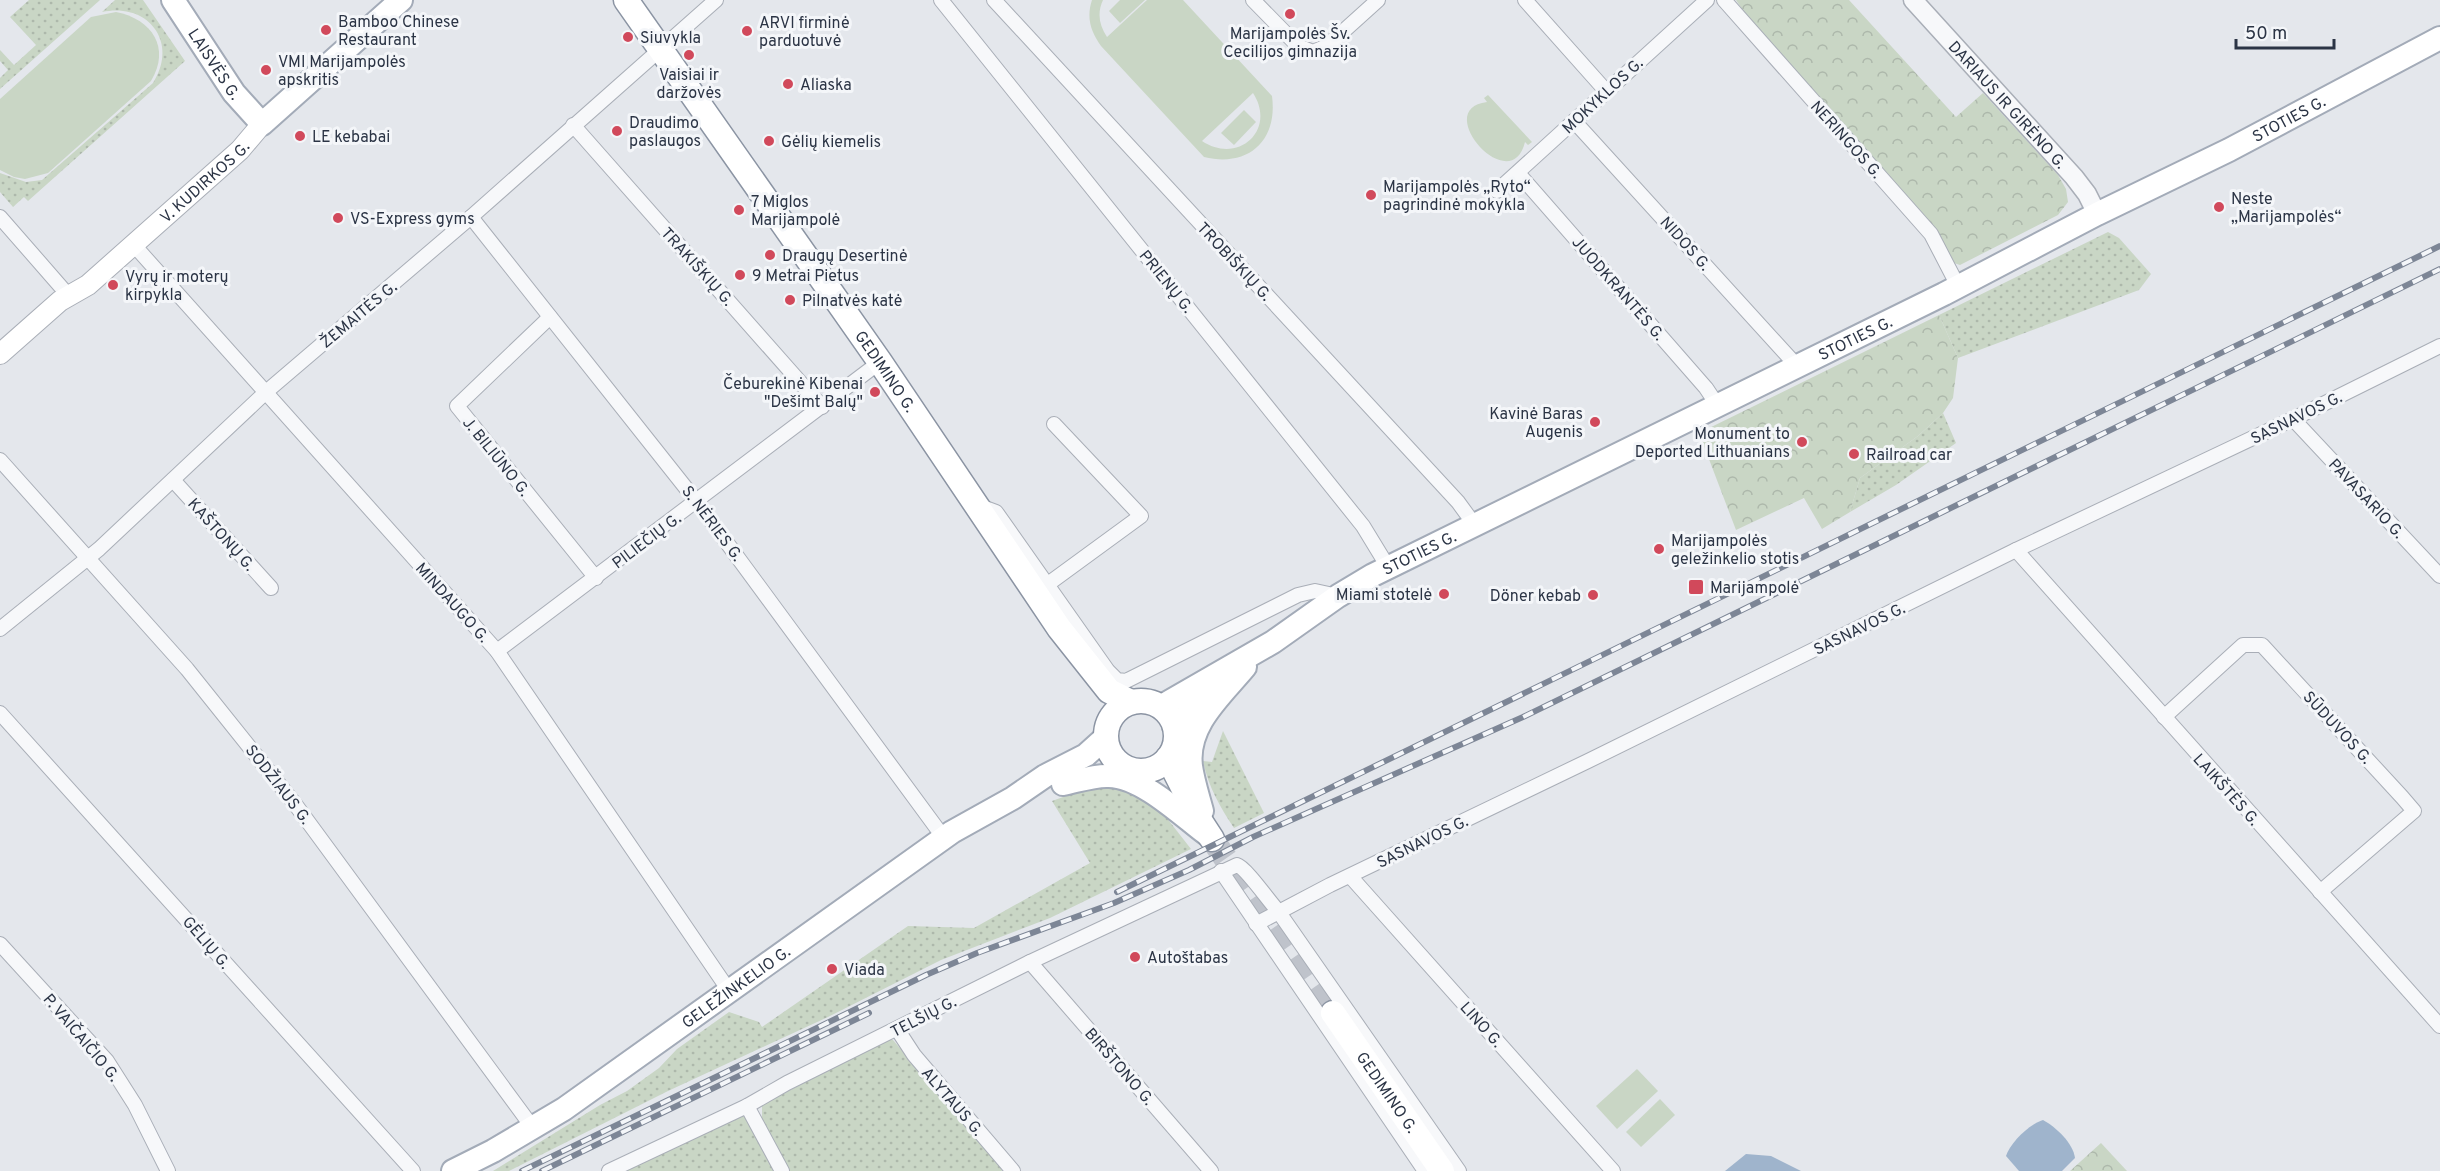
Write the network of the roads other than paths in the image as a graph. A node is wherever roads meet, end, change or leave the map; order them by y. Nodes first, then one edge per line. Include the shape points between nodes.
1 (173, 0) edge
2 (401, 0) edge
3 (626, 0) edge
4 (716, 0) edge
5 (941, 0) edge
6 (994, 0) edge
7 (1253, 0) edge
8 (1378, 0) edge
9 (1525, 0) edge
10 (1724, 0) edge
11 (1913, 0) edge
12 (1704, 1) edge
13 (2440, 39) edge
14 (659, 48) junction
15 (1606, 91) junction
16 (238, 98) junction
17 (1574, 121) junction
18 (262, 124) junction
19 (573, 125) junction
20 (244, 145) junction
21 (1518, 173) junction
22 (1497, 191) dead end
23 (2097, 214) junction
24 (0, 217) edge
25 (471, 217) junction
26 (133, 244) junction
27 (1958, 286) junction
28 (68, 295) junction
29 (550, 317) junction
30 (2440, 346) edge
31 (0, 354) edge
32 (880, 362) junction
33 (1797, 366) junction
34 (266, 392) junction
35 (1718, 406) junction
36 (822, 407) junction
37 (2293, 419) junction
38 (1054, 424) dead end
39 (0, 459) edge
40 (173, 480) junction
41 (698, 502) junction
42 (978, 506) junction
43 (1474, 524) junction
44 (2016, 550) junction
45 (86, 558) junction
46 (1388, 567) junction
47 (2440, 576) edge
48 (596, 578) junction
49 (1048, 584) junction
50 (271, 588) dead end
51 (1338, 596) junction
52 (0, 628) edge
53 (1059, 628) junction
54 (1274, 642) junction
55 (497, 651) junction
56 (1245, 667) junction
57 (1131, 702) junction
58 (1160, 707) junction
59 (0, 713) edge
60 (2164, 717) junction
61 (1174, 726) junction
62 (1106, 731) junction
63 (1119, 764) junction
64 (1159, 764) junction
65 (1063, 784) junction
66 (1012, 798) junction
67 (1207, 831) junction
68 (944, 838) junction
69 (1221, 871) junction
70 (1350, 876) junction
71 (2320, 892) junction
72 (1278, 911) junction
73 (1256, 924) junction
74 (0, 944) edge
75 (1030, 962) junction
76 (730, 992) junction
77 (1332, 1013) tunnel mouth
78 (2440, 1026) edge
79 (897, 1029) junction
80 (747, 1106) junction
81 (533, 1128) junction
82 (168, 1171) edge
83 (413, 1171) edge
84 (453, 1171) edge
85 (609, 1171) edge
86 (782, 1171) edge
87 (1013, 1171) edge
88 (1211, 1171) edge
89 (1425, 1171) edge
90 (1442, 1171) edge
91 (1459, 1171) edge
92 (1613, 1171) edge

1 - 16 main road, LAISVĖS G.
2 - 18 main road, V. KUDIRKOS G.
3 - 14 highway, GEDIMINO G.
4 - 14 street, ŽEMAITĖS G.
5 - 46 street, PRIENŲ G. via 1363,526
6 - 43 street, TROBIŠKIŲ G. via 1458,501
7 - 8 street via 1298,46 1313,52 1327,46
9 - 15 street
10 - 27 street, NERINGOS G. via 1931,234
11 - 23 street, DARIAUS IR GIRĖNO G. via 2074,177
12 - 15 street, MOKYKLOS G.
13 - 23 main road, STOTIES G.
14 - 19 street, ŽEMAITĖS G.
14 - 32 highway, GEDIMINO G.
15 - 17 street, MOKYKLOS G.
16 - 18 main road, LAISVĖS G.
16 - 20 main road via 245,118
17 - 21 street, MOKYKLOS G.
17 - 33 street, NIDOS G.
18 - 20 main road, V. KUDIRKOS G.
19 - 25 street, ŽEMAITĖS G.
19 - 36 street, TRAKIŠKIŲ G.
20 - 26 main road, V. KUDIRKOS G.
21 - 22 street, MOKYKLOS G.
21 - 35 street, JUODKRANTĖS G.
23 - 27 main road, STOTIES G.
24 - 28 street
25 - 29 street, S. NĖRIES G.
25 - 34 street, ŽEMAITĖS G.
26 - 28 main road, V. KUDIRKOS G. via 88,285
26 - 34 street, MINDAUGO G.
27 - 33 main road, STOTIES G.
28 - 31 main road, V. KUDIRKOS G.
29 - 41 street, S. NĖRIES G.
29 - 48 street, J. BILIŪNO G. via 457,406
30 - 37 street, SASNAVOS G.
32 - 36 street, PILIEČIŲ G.
32 - 42 highway, GEDIMINO G.
33 - 35 main road, STOTIES G.
34 - 40 street, ŽEMAITĖS G.
34 - 55 street, MINDAUGO G.
35 - 43 main road, STOTIES G.
36 - 41 street, PILIEČIŲ G.
37 - 44 street, SASNAVOS G.
37 - 47 street, PAVASARIO G.
38 - 49 street via 1141,516
39 - 45 street, SODŽIAUS G.
40 - 45 street, ŽEMAITĖS G.
40 - 50 street, KAŠTONŲ G.
41 - 48 street, PILIEČIŲ G.
41 - 68 street, S. NĖRIES G.
42 - 49 street via 996,512
42 - 53 highway, GEDIMINO G.
43 - 46 main road, STOTIES G.
44 - 60 street, LAIKŠTĖS G.
44 - 70 street, SASNAVOS G.
45 - 52 street, ŽEMAITĖS G.
45 - 81 street, SODŽIAUS G. via 187,669 295,804
46 - 51 main road, STOTIES G.
48 - 55 street, PILIEČIŲ G.
49 - 51 street via 1108,671 1121,681 1298,595 1315,591
51 - 54 main road, STOTIES G.
53 - 57 highway, GEDIMINO G. via 1108,691
53 - 62 highway, GEDIMINO G. via 1097,700
54 - 56 main road, STOTIES G.
54 - 58 main road, STOTIES G.
55 - 76 street, MINDAUGO G.
56 - 61 main road, STOTIES G.
56 - 67 main road via 1201,721 1192,742 1191,766
57 - 58 highway
57 - 62 highway via 1112,715
58 - 61 highway
59 - 83 street, GĖLIŲ G.
60 - 71 street, LAIKŠTĖS G.
60 - 71 street, SŪDUVOS G. via 2243,645 2262,645 2402,797 2414,811
61 - 64 highway via 1175,737
62 - 63 highway via 1107,747
62 - 66 main road, GELEŽINKELIO G. via 1086,755
63 - 64 highway via 1139,771
63 - 65 main road, GELEŽINKELIO G. via 1094,769
64 - 67 highway
65 - 66 main road, GELEŽINKELIO G.
65 - 67 main road via 1107,775 1118,777 1139,785
66 - 68 main road, GELEŽINKELIO G.
68 - 76 main road, GELEŽINKELIO G.
69 - 72 street, TELŠIŲ G. via 1243,866
69 - 73 street
69 - 75 street, TELŠIŲ G.
70 - 72 street, SASNAVOS G.
70 - 92 street, LINO G.
71 - 78 street, LAIKŠTĖS G.
72 - 73 street, SASNAVOS G.
72 - 91 street
73 - 89 street
74 - 82 street, P. VAIČAIČIO G. via 107,1061 135,1105
75 - 79 street, TELŠIŲ G.
75 - 88 street, BIRŠTONO G.
76 - 81 main road, GELEŽINKELIO G.
77 - 90 highway, GEDIMINO G.
79 - 80 street, TELŠIŲ G.
79 - 87 street, ALYTAUS G. via 914,1055
80 - 85 street, TELŠIŲ G.
80 - 86 street
81 - 84 main road, GELEŽINKELIO G.

